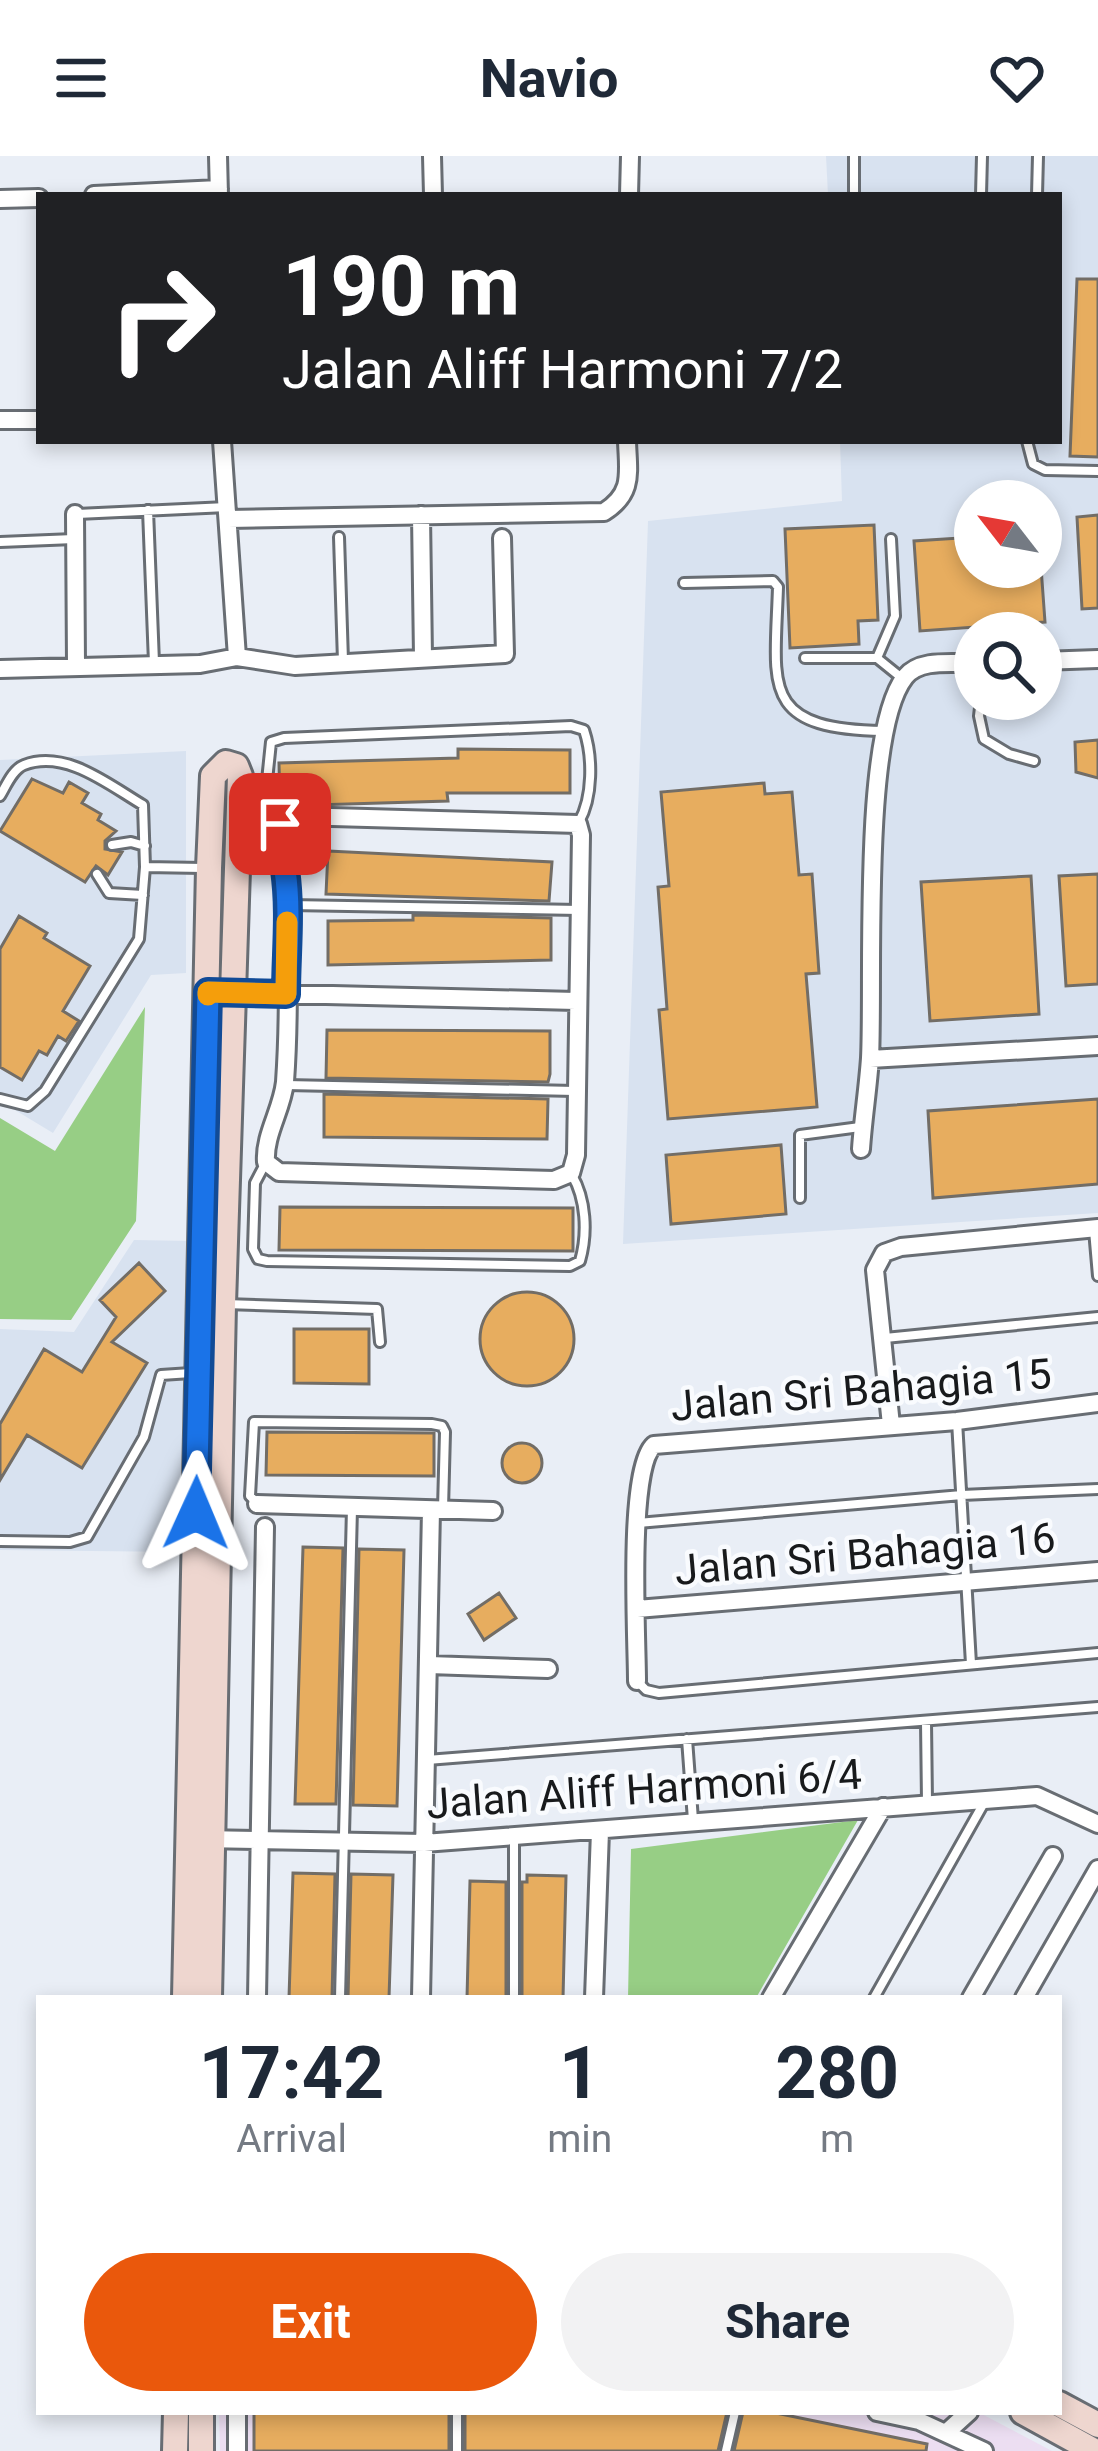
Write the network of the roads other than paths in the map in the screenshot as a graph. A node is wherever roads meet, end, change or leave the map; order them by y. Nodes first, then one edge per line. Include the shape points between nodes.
1 (218, 156) edge
2 (432, 156) edge
3 (630, 156) edge
4 (854, 156) edge
5 (982, 156) edge
6 (1038, 156) edge
7 (219, 192) edge
8 (433, 192) edge
9 (628, 192) edge
10 (854, 192) edge
11 (981, 192) edge
12 (1037, 192) edge
13 (36, 198) edge
14 (0, 200) edge
15 (36, 420) edge
16 (0, 421) edge
17 (222, 444) edge
18 (627, 444) edge
19 (1028, 444) edge
20 (1098, 472) edge
21 (148, 510) junction
22 (227, 513) junction
23 (75, 514) joint
24 (421, 515) junction
25 (338, 537) dead end
26 (502, 538) dead end
27 (890, 538) dead end
28 (74, 539) junction
29 (0, 542) edge
30 (684, 583) dead end
31 (237, 657) junction
32 (423, 657) junction
33 (805, 658) dead end
34 (877, 658) junction
35 (1098, 659) edge
36 (1062, 660) edge
37 (343, 663) junction
38 (76, 664) junction
39 (154, 664) junction
40 (954, 664) edge
41 (0, 668) edge
42 (903, 679) junction
43 (980, 720) edge
44 (883, 731) junction
45 (1034, 760) dead end
46 (0, 796) edge
47 (280, 824) junction
48 (578, 824) junction
49 (112, 844) dead end
50 (145, 847) junction
51 (145, 867) junction
52 (209, 868) junction
53 (97, 874) dead end
54 (142, 895) junction
55 (287, 905) junction
56 (580, 910) junction
57 (220, 992) junction
58 (286, 994) junction
59 (576, 1001) junction
60 (1098, 1046) edge
61 (870, 1059) junction
62 (284, 1085) junction
63 (574, 1091) junction
64 (0, 1099) edge
65 (862, 1127) junction
66 (861, 1149) dead end
67 (266, 1162) junction
68 (571, 1173) junction
69 (800, 1198) dead end
70 (1096, 1228) edge
71 (1098, 1276) edge
72 (224, 1304) junction
73 (1098, 1317) edge
74 (882, 1338) junction
75 (380, 1342) dead end
76 (199, 1373) junction
77 (1098, 1402) edge
78 (957, 1421) junction
79 (891, 1425) junction
80 (1098, 1489) edge
81 (962, 1495) junction
82 (257, 1504) joint
83 (352, 1507) junction
84 (437, 1509) junction
85 (494, 1510) dead end
86 (637, 1522) junction
87 (265, 1527) dead end
88 (0, 1541) edge
89 (1098, 1571) edge
90 (966, 1582) junction
91 (638, 1609) junction
92 (1098, 1653) edge
93 (971, 1664) junction
94 (429, 1665) junction
95 (548, 1669) dead end
96 (637, 1681) joint
97 (1098, 1707) edge
98 (926, 1722) junction
99 (687, 1739) junction
100 (426, 1760) junction
101 (986, 1800) junction
102 (927, 1803) junction
103 (883, 1807) junction
104 (693, 1822) junction
105 (1098, 1824) edge
106 (600, 1831) junction
107 (514, 1837) junction
108 (200, 1839) junction
109 (261, 1842) junction
110 (424, 1843) junction
111 (344, 1844) junction
112 (1053, 1856) dead end
113 (1098, 1869) edge
114 (185, 1995) edge
115 (209, 1995) edge
116 (257, 1995) edge
117 (340, 1995) edge
118 (421, 1995) edge
119 (514, 1995) edge
120 (594, 1995) edge
121 (773, 1995) edge
122 (876, 1995) edge
123 (973, 1995) edge
124 (1026, 1995) edge
125 (1062, 2406) edge
126 (176, 2415) edge
127 (202, 2415) edge
128 (237, 2415) edge
129 (458, 2415) edge
130 (734, 2415) edge
131 (888, 2415) edge
132 (966, 2415) edge
133 (1028, 2415) edge
134 (1098, 2426) edge
135 (947, 2432) junction
136 (175, 2451) edge
137 (201, 2451) edge
138 (237, 2451) edge
139 (458, 2451) edge
140 (727, 2451) edge
141 (984, 2451) edge
142 (1094, 2451) edge

1 - 7 street
2 - 8 street
3 - 9 street
4 - 10 lane
5 - 11 lane
6 - 12 lane
13 - 14 street
15 - 16 street
17 - 22 street
18 - 24 street via 628,482 604,512
19 - 20 lane via 1033,464 1046,470
21 - 22 lane
21 - 23 lane
21 - 39 lane
22 - 24 street
22 - 31 street
23 - 28 street
24 - 32 street
25 - 37 lane
26 - 32 street via 505,654
27 - 34 lane via 895,616
28 - 29 lane
28 - 38 street
30 - 44 lane via 773,581 773,670 784,700 807,719
31 - 37 street via 271,665
31 - 39 street
32 - 37 street
33 - 34 lane
34 - 42 lane
35 - 36 street
38 - 39 street
38 - 41 street
40 - 42 street via 923,665
42 - 44 street
43 - 45 lane via 984,739
44 - 61 street
46 - 50 lane via 24,764 65,763 142,805
47 - 48 street via 296,816
47 - 48 lane via 265,800 271,742 572,726 584,730 590,747 587,807
47 - 55 street
48 - 56 street
49 - 50 lane
50 - 51 lane
51 - 52 lane
51 - 54 lane
52 - 57 street
52 - 57 street via 214,776 226,763 240,776
53 - 54 lane via 109,892
54 - 64 lane via 139,939 45,1091 28,1106
55 - 56 lane
55 - 58 street
56 - 59 street
57 - 58 street
57 - 72 street
57 - 76 street
58 - 59 street
58 - 62 street
59 - 63 street
60 - 61 street
61 - 65 street
62 - 63 lane
62 - 67 street
63 - 68 street
65 - 66 street
65 - 69 lane via 800,1135
67 - 68 street via 279,1172 554,1180
67 - 68 lane via 255,1184 253,1250 267,1262 570,1266 584,1246 583,1193
70 - 71 lane
70 - 74 street via 884,1253 875,1270
72 - 75 lane via 377,1309
72 - 108 street
73 - 74 lane
74 - 79 street
76 - 88 lane via 161,1375 144,1437 87,1537
76 - 108 street
77 - 78 street, Jalan Sri Bahagia 15
78 - 79 street, Jalan Sri Bahagia 15
78 - 81 lane
79 - 86 street, Jalan Sri Bahagia 15 via 654,1445 642,1463
80 - 81 lane
81 - 86 lane
81 - 90 lane
82 - 83 street
82 - 84 lane via 250,1496 254,1422 433,1424 445,1432
83 - 84 street
83 - 111 lane
84 - 85 street
84 - 94 street
86 - 91 street, Jalan Sri Bahagia 15
87 - 109 street
89 - 90 street, Jalan Sri Bahagia 16
90 - 91 street, Jalan Sri Bahagia 16
90 - 93 lane
91 - 96 street, Jalan Sri Bahagia 15
92 - 93 lane
93 - 96 lane via 659,1693
94 - 95 street
94 - 100 street
97 - 98 lane
98 - 99 lane
98 - 102 lane
99 - 100 lane
99 - 104 lane
100 - 110 street
101 - 102 street, Jalan Aliff Harmoni 6/4
101 - 105 street, Jalan Aliff Harmoni 6/4 via 1045,1796
101 - 122 lane
102 - 103 street, Jalan Aliff Harmoni 6/4
103 - 104 street, Jalan Aliff Harmoni 6/4
103 - 121 street
104 - 106 street, Jalan Aliff Harmoni 6/4
106 - 107 street, Jalan Aliff Harmoni 6/4
106 - 120 street
107 - 110 street, Jalan Aliff Harmoni 6/4
107 - 119 lane
108 - 109 street, Jalan Aliff Harmoni 6/4
108 - 114 street
108 - 115 street
109 - 111 street, Jalan Aliff Harmoni 6/4
109 - 116 street
110 - 111 street, Jalan Aliff Harmoni 6/4
110 - 118 street
111 - 117 lane
112 - 123 street
113 - 124 street
125 - 134 street
126 - 136 street
127 - 137 street
128 - 138 street
129 - 139 lane
130 - 140 lane
131 - 135 street
132 - 135 street
133 - 142 street
135 - 141 street

